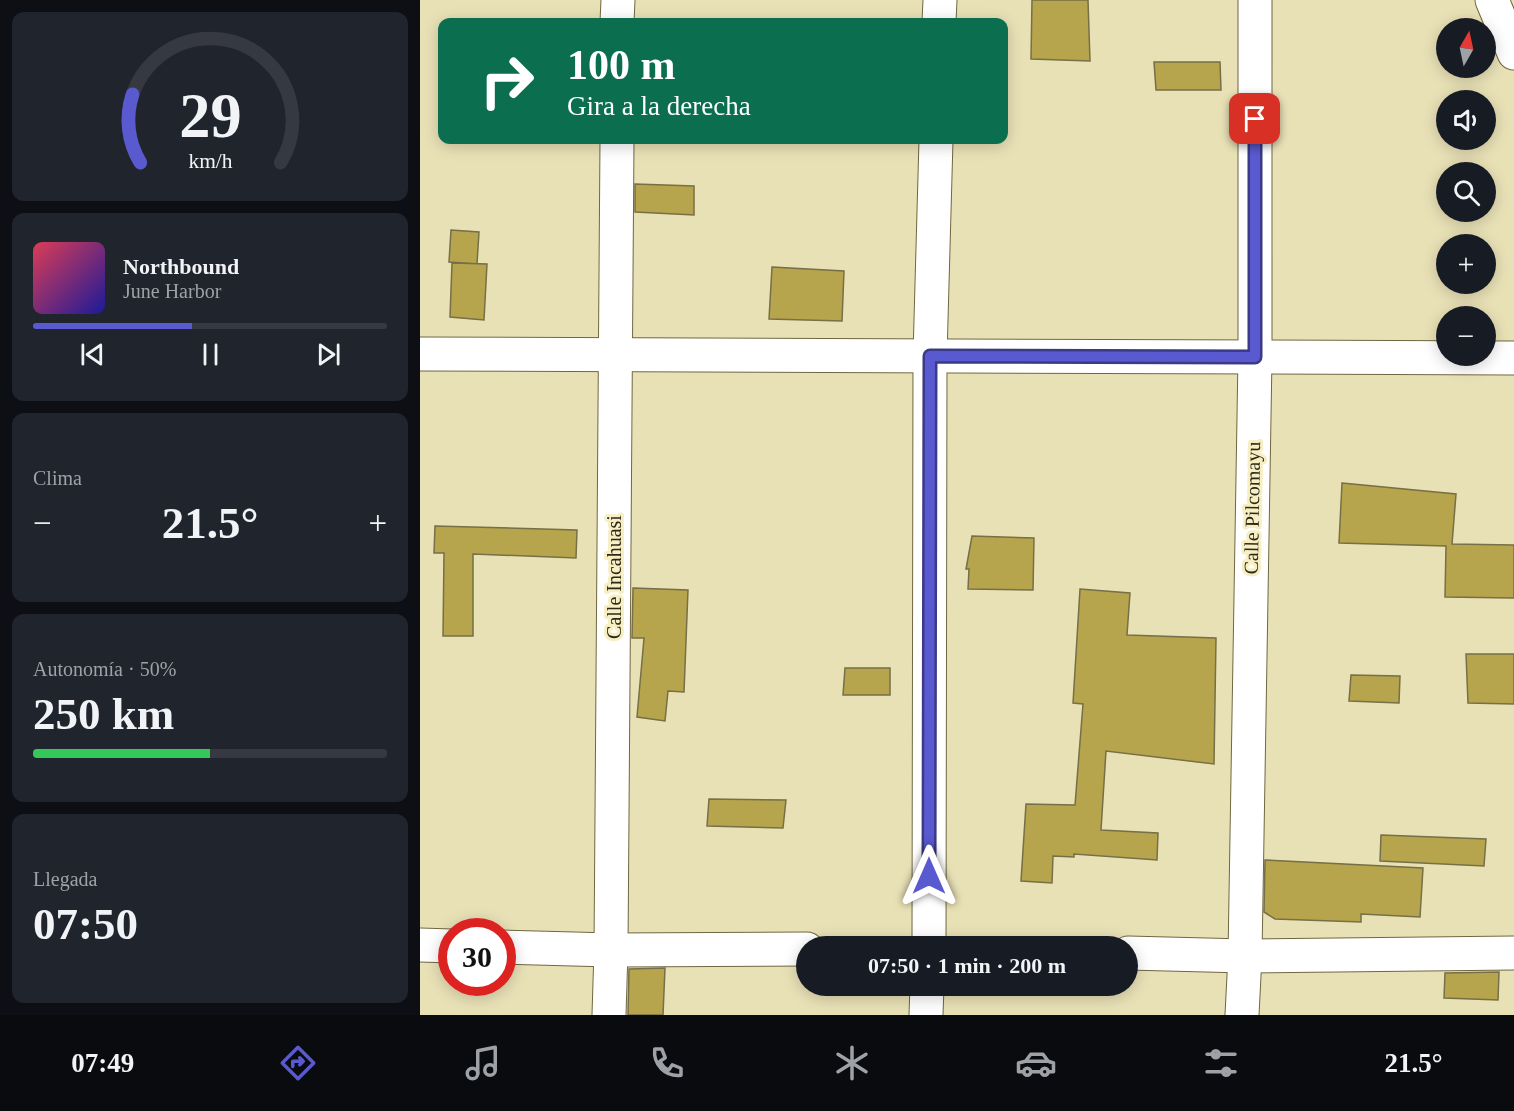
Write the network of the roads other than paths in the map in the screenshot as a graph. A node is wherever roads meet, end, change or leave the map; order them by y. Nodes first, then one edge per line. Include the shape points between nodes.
1 (618, 0) edge
2 (940, 0) edge
3 (1255, 0) edge
4 (1492, 0) edge
5 (618, 18) edge
6 (939, 18) edge
7 (1514, 53) edge
8 (617, 144) edge
9 (936, 144) edge
10 (420, 354) edge
11 (615, 355) junction
12 (930, 356) junction
13 (1255, 357) junction
14 (1514, 358) edge
15 (928, 936) edge
16 (420, 945) edge
17 (438, 946) edge
18 (516, 947) edge
19 (796, 949) edge
20 (611, 950) junction
21 (1138, 953) edge
22 (1514, 953) edge
23 (1245, 956) junction
24 (927, 996) edge
25 (609, 1015) edge
26 (926, 1015) edge
27 (1242, 1015) edge

1 - 5 street
2 - 6 street
3 - 13 street, Calle Pilcomayu
4 - 7 street
8 - 11 street, Calle Incahuasi
9 - 12 street
10 - 11 street
11 - 12 street
11 - 20 street, Calle Incahuasi
12 - 13 street
12 - 15 street
13 - 14 street
13 - 23 street, Calle Pilcomayu
16 - 17 street
18 - 20 street
19 - 20 street
20 - 25 street, Calle Incahuasi
21 - 23 street
22 - 23 street
23 - 27 street, Calle Pilcomayu
24 - 26 street

